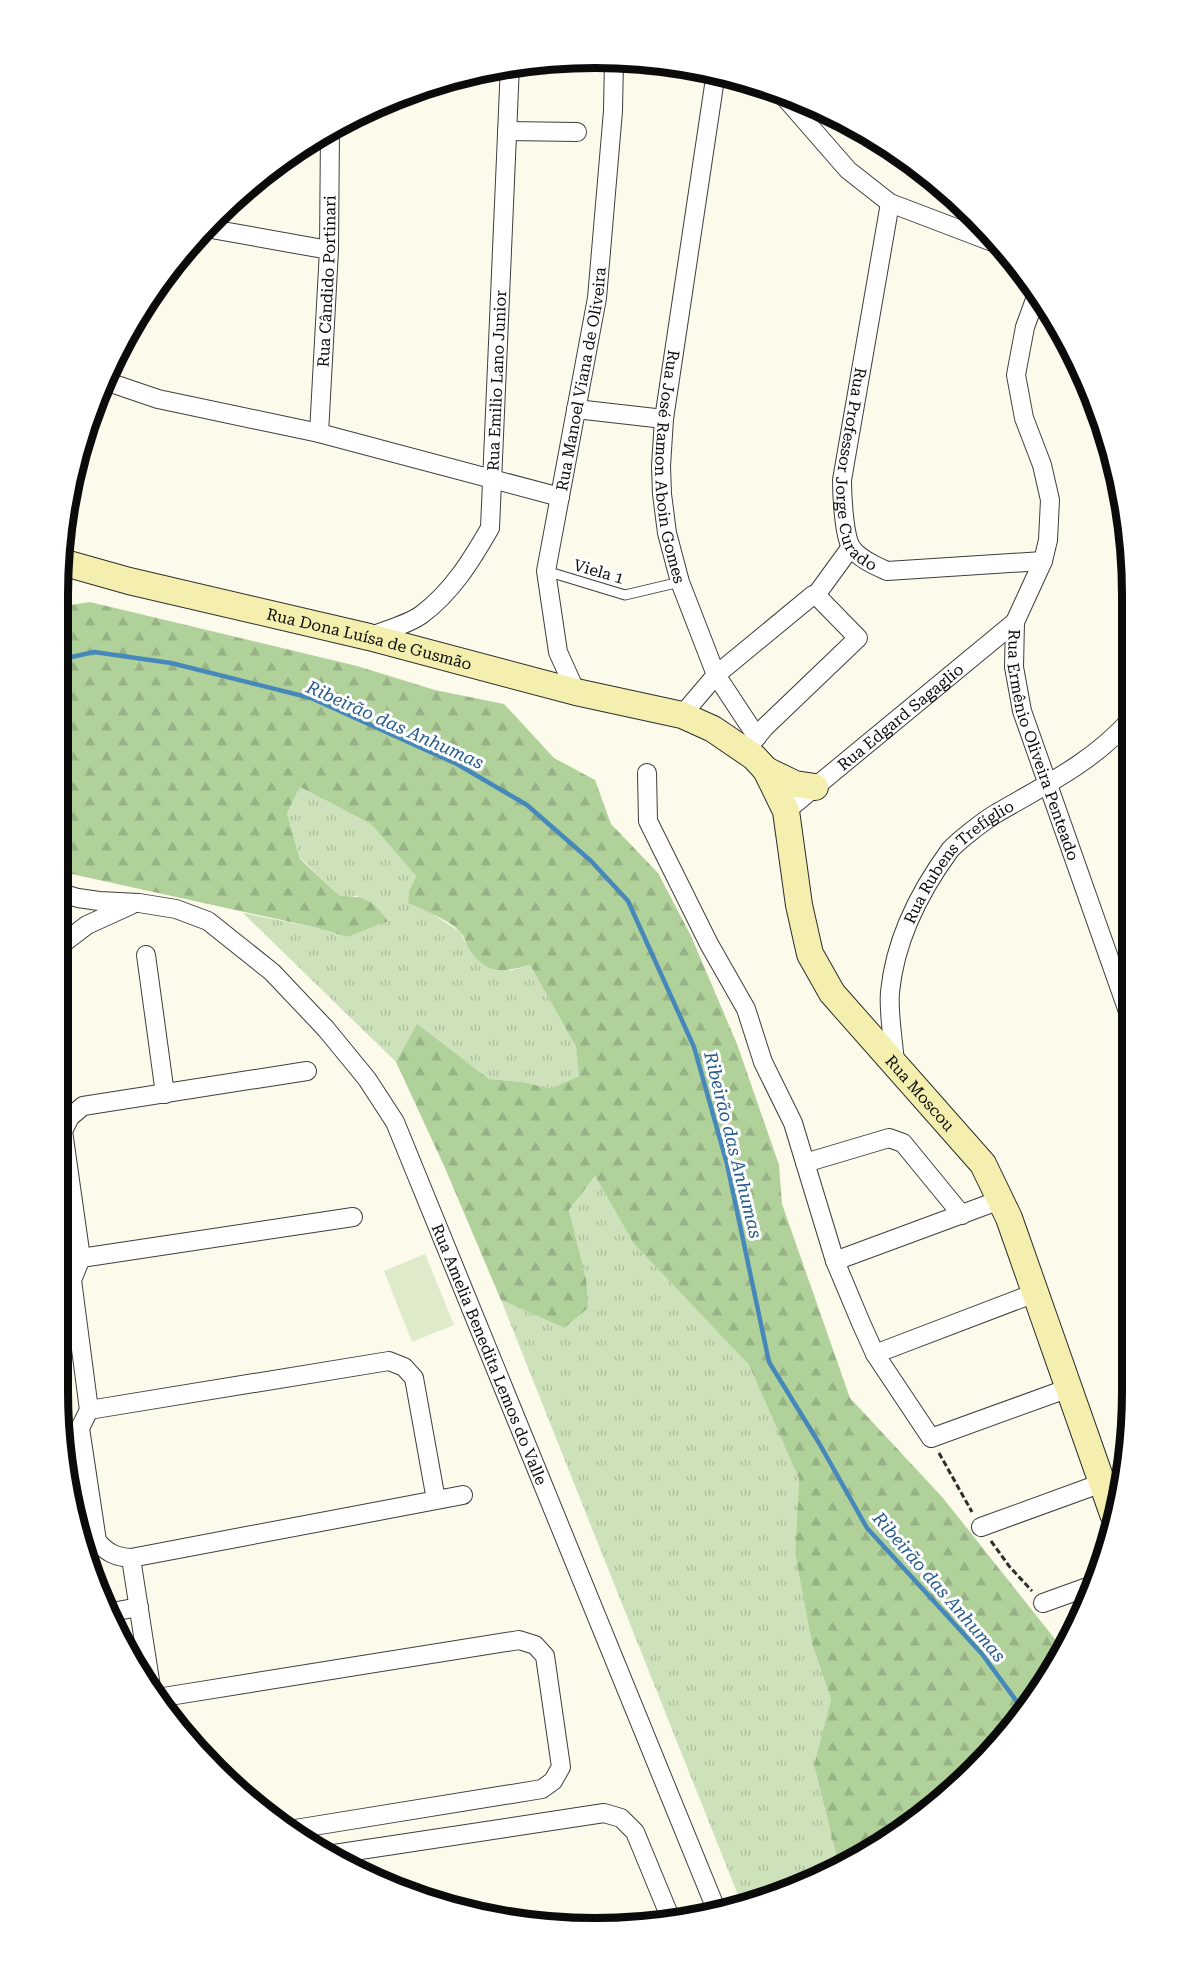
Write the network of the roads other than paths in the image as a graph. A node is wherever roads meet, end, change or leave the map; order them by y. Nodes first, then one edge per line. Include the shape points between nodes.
1 (614, 69) edge
2 (510, 75) edge
3 (715, 82) edge
4 (793, 107) edge
5 (507, 131) junction
6 (577, 132) dead end
7 (330, 139) edge
8 (890, 203) junction
9 (218, 226) edge
10 (983, 238) edge
11 (329, 250) junction
12 (1034, 303) edge
13 (112, 383) edge
14 (576, 409) junction
15 (664, 419) junction
16 (319, 433) junction
17 (492, 478) junction
18 (560, 497) junction
19 (851, 547) junction
20 (1043, 561) junction
21 (69, 564) edge
22 (546, 571) junction
23 (680, 582) junction
24 (816, 595) junction
25 (1015, 622) junction
26 (369, 637) junction
27 (716, 675) junction
28 (576, 692) junction
29 (682, 715) junction
30 (1122, 728) edge
31 (766, 771) junction
32 (647, 773) dead end
33 (1047, 786) junction
34 (815, 787) junction
35 (786, 811) junction
36 (68, 895) edge
37 (139, 903) junction
38 (68, 939) edge
39 (146, 955) dead end
40 (1122, 995) edge
41 (896, 1065) junction
42 (307, 1071) dead end
43 (165, 1094) junction
44 (68, 1122) edge
45 (805, 1163) junction
46 (68, 1166) edge
47 (1000, 1200) junction
48 (962, 1215) junction
49 (353, 1217) dead end
50 (81, 1258) junction
51 (835, 1261) junction
52 (1035, 1293) junction
53 (875, 1354) junction
54 (1069, 1388) junction
55 (89, 1410) junction
56 (1102, 1484) junction
57 (463, 1495) dead end
58 (436, 1500) junction
59 (1109, 1503) edge
60 (981, 1527) road end
61 (131, 1558) junction
62 (1082, 1590) edge
63 (1043, 1603) road end
64 (139, 1607) junction
65 (117, 1611) dead end
66 (149, 1672) edge
67 (165, 1697) edge
68 (300, 1828) edge
69 (340, 1853) edge
70 (714, 1904) edge
71 (668, 1913) edge

1 - 14 street, Rua Manoel Viana de Oliveira via 597,298
2 - 5 street, Rua Emilio Lano Junior
3 - 15 street, Rua José Ramon Aboin Gomes
4 - 8 street via 848,170
5 - 6 street
5 - 17 street, Rua Emilio Lano Junior
7 - 11 street, Rua Cândido Portinari
8 - 10 street
8 - 19 street, Rua Professor Jorge Curado via 842,480 842,507
9 - 11 street
11 - 16 street, Rua Cândido Portinari
12 - 20 street, Rua Ermênio Oliveira Penteado via 1024,327 1016,375 1024,418 1050,500
13 - 16 street via 158,399
14 - 15 street
14 - 18 street, Rua Manoel Viana de Oliveira
15 - 23 street, Rua José Ramon Aboin Gomes via 662,494
16 - 17 street
17 - 18 street
17 - 26 street, Rua Emilio Lano Junior via 490,528 466,568 445,594 419,616
18 - 22 street, Rua Manoel Viana de Oliveira
19 - 20 street, Rua Professor Jorge Curado via 887,571
19 - 24 street
20 - 25 street, Rua Ermênio Oliveira Penteado
21 - 26 street, Rua Dona Luísa de Gusmão
22 - 23 lane, Viela 1 via 625,595
22 - 28 street, Rua Manoel Viana de Oliveira via 558,652
23 - 27 street, Rua José Ramon Aboin Gomes
24 - 27 street
24 - 27 street, Rua José Ramon Aboin Gomes via 858,638 754,740
25 - 33 street, Rua Ermênio Oliveira Penteado via 1014,667 1022,711
25 - 34 street, Rua Edgard Sagaglio
26 - 28 street, Rua Dona Luísa de Gusmão
27 - 29 street
28 - 29 street, Rua Dona Luísa de Gusmão
29 - 31 street, Rua Moscou via 713,729 754,757
30 - 33 street, Rua Rubens Trefíglio via 1089,759
31 - 34 street via 795,784
31 - 35 street, Rua Moscou
32 - 45 street via 648,822 746,1009 763,1062 793,1123
33 - 40 street, Rua Ermênio Oliveira Penteado
33 - 41 street, Rua Rubens Trefíglio via 994,814 952,848 922,895 900,942 890,993
34 - 35 street, Rua Edgard Sagaglio
35 - 41 street, Rua Moscou via 810,954 832,993
36 - 37 street, Rua Amelia Benedita Lemos do Valle via 99,902
37 - 38 street via 87,925
37 - 70 street, Rua Amelia Benedita Lemos do Valle via 176,909 208,921 241,945 326,1029 367,1079 395,1122
39 - 43 street
41 - 47 street, Rua Moscou via 983,1164
42 - 43 street
43 - 44 street via 83,1106
45 - 48 street via 890,1138 903,1143
45 - 51 street
46 - 50 street
47 - 48 street
47 - 52 street, Rua Moscou
48 - 51 street
49 - 50 street
50 - 55 street via 72,1280
51 - 53 street
52 - 53 street
52 - 54 street, Rua Moscou
53 - 54 street via 930,1438
54 - 56 street, Rua Moscou
55 - 58 street via 389,1361 404,1367 414,1378
55 - 61 street via 80,1428 97,1541 111,1554
56 - 59 street, Rua Moscou
56 - 60 street
57 - 58 street
58 - 61 street
61 - 64 street
62 - 63 street
64 - 65 street
64 - 66 street
67 - 68 street via 519,1640 535,1645 545,1656 561,1767 553,1781 542,1789
69 - 71 street via 604,1813 621,1818 635,1832

